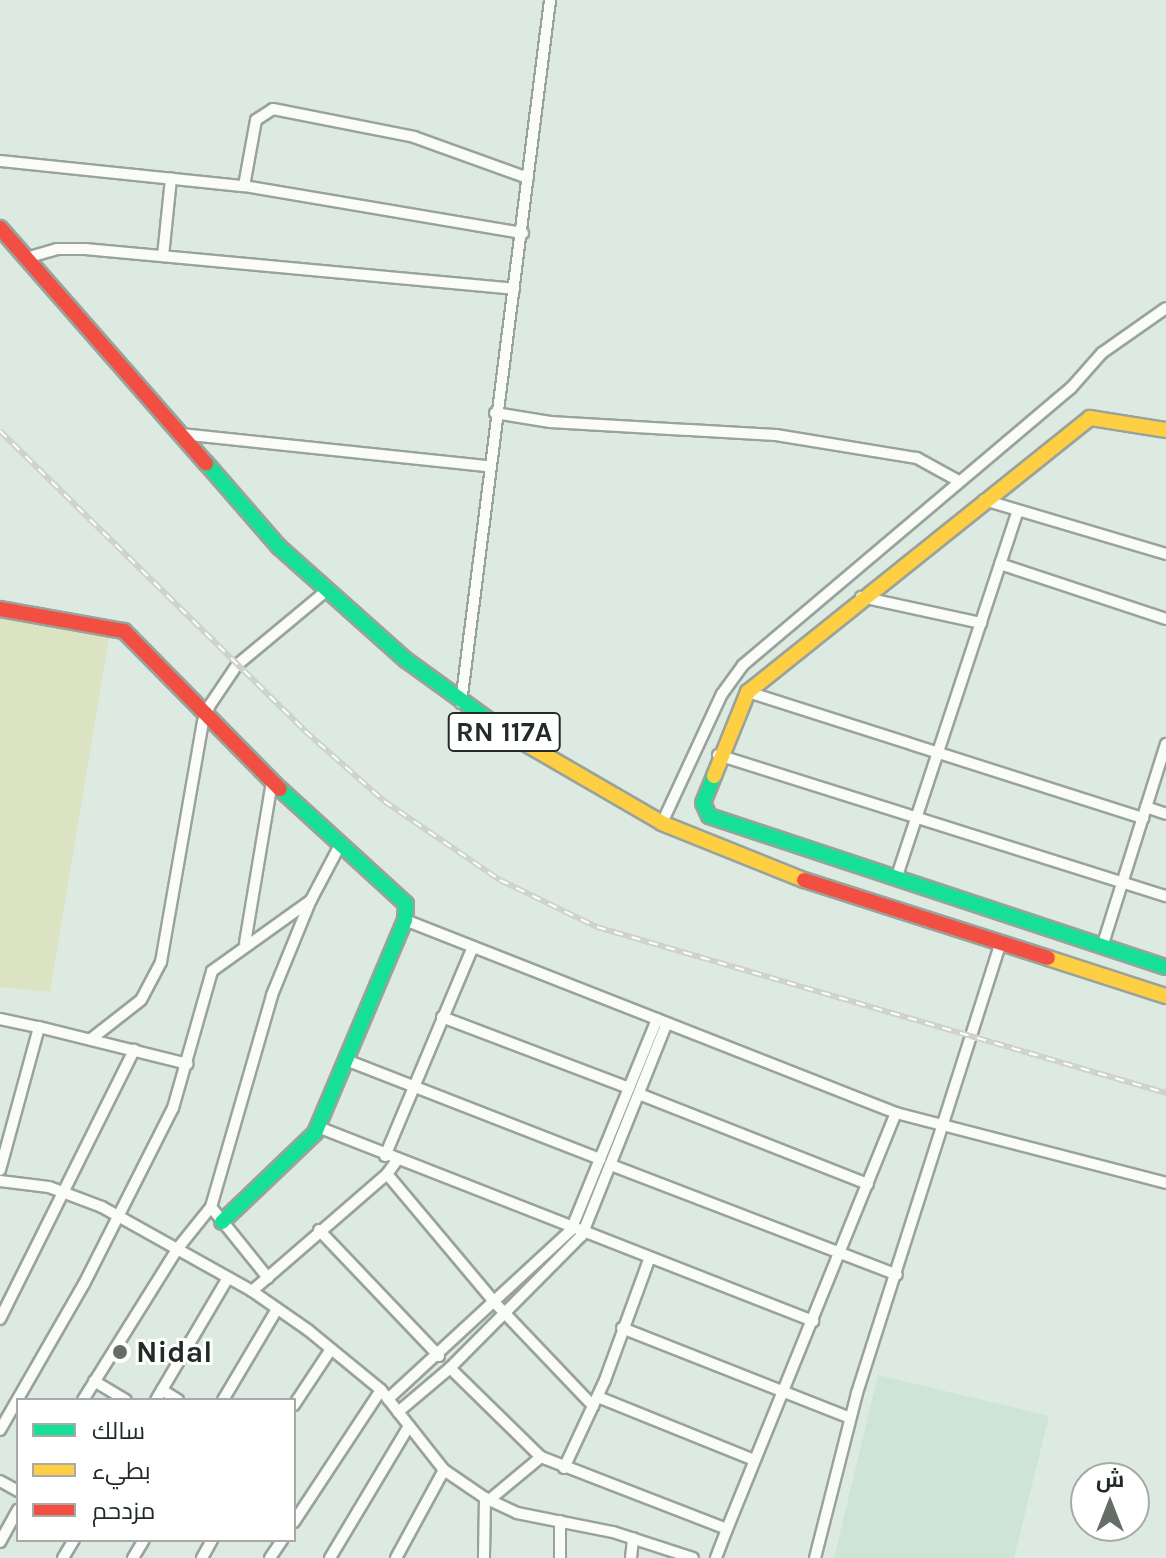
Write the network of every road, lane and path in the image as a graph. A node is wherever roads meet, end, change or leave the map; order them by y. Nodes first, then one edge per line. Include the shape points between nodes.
1 (550, 0) edge
2 (0, 161) edge
3 (171, 178) junction
4 (528, 178) junction
5 (244, 186) junction
6 (0, 228) edge
7 (523, 233) junction
8 (163, 256) junction
9 (26, 258) junction
10 (514, 289) junction
11 (1166, 308) edge
12 (495, 413) junction
13 (1166, 430) edge
14 (175, 433) junction
15 (488, 466) junction
16 (957, 480) junction
17 (984, 500) junction
18 (1018, 511) junction
19 (1166, 554) edge
20 (1000, 564) junction
21 (325, 592) junction
22 (861, 597) junction
23 (0, 609) edge
24 (1166, 619) edge
25 (981, 623) junction
26 (748, 692) junction
27 (461, 703) junction
28 (207, 711) junction
29 (1166, 744) edge
30 (938, 750) junction
31 (718, 755) junction
32 (272, 781) junction
33 (1144, 813) junction
34 (1166, 814) edge
35 (916, 817) junction
36 (662, 823) junction
37 (339, 847) junction
38 (896, 879) junction
39 (1122, 882) junction
40 (1166, 896) edge
41 (311, 900) junction
42 (405, 920) junction
43 (245, 943) junction
44 (1000, 945) junction
45 (473, 947) junction
46 (1102, 947) junction
47 (1166, 967) edge
48 (1166, 996) edge
49 (442, 1017) junction
50 (0, 1019) edge
51 (662, 1021) junction
52 (39, 1027) junction
53 (91, 1039) junction
54 (134, 1050) junction
55 (346, 1060) junction
56 (187, 1064) junction
57 (413, 1086) junction
58 (634, 1091) junction
59 (896, 1113) junction
60 (318, 1127) junction
61 (943, 1129) junction
62 (385, 1156) junction
63 (397, 1160) junction
64 (605, 1162) junction
65 (0, 1170) edge
66 (387, 1174) junction
67 (0, 1181) edge
68 (1166, 1183) edge
69 (868, 1184) junction
70 (63, 1192) junction
71 (211, 1207) junction
72 (119, 1217) junction
73 (222, 1222) junction
74 (319, 1230) junction
75 (571, 1230) junction
76 (582, 1235) junction
77 (178, 1248) junction
78 (840, 1253) junction
79 (649, 1260) junction
80 (897, 1275) junction
81 (228, 1278) junction
82 (268, 1278) junction
83 (252, 1291) junction
84 (496, 1304) junction
85 (277, 1309) junction
86 (506, 1314) junction
87 (0, 1319) edge
88 (813, 1321) junction
89 (622, 1328) junction
90 (331, 1349) junction
91 (439, 1356) junction
92 (450, 1368) junction
93 (94, 1381) junction
94 (403, 1388) junction
95 (783, 1391) junction
96 (159, 1395) edge
97 (385, 1395) junction
98 (18, 1398) edge
99 (84, 1398) edge
100 (123, 1398) edge
101 (224, 1398) edge
102 (413, 1400) junction
103 (16, 1401) edge
104 (296, 1402) edge
105 (596, 1402) junction
106 (398, 1412) junction
107 (850, 1418) junction
108 (409, 1426) junction
109 (0, 1430) edge
110 (541, 1457) junction
111 (754, 1460) junction
112 (564, 1468) junction
113 (444, 1470) junction
114 (486, 1500) junction
115 (16, 1514) edge
116 (296, 1519) edge
117 (560, 1521) junction
118 (727, 1529) junction
119 (633, 1538) junction
120 (0, 1542) edge
121 (330, 1558) edge
122 (396, 1558) edge
123 (484, 1558) edge
124 (560, 1558) edge
125 (631, 1558) edge
126 (693, 1558) edge
127 (716, 1558) edge
128 (815, 1558) edge

1 - 4 street
2 - 3 street
3 - 5 street
3 - 8 street
4 - 5 street via 429,141 273,109 256,120
4 - 7 street
5 - 7 street
6 - 9 street, RN 117A
7 - 10 street
8 - 9 street via 64,248
8 - 10 street
9 - 14 street, RN 117A
10 - 12 street
11 - 16 street via 1102,353 1071,388
12 - 15 street
12 - 16 street via 550,422 776,435 917,458
13 - 17 street via 1090,418
14 - 15 street
14 - 21 street, RN 117A
15 - 27 street
16 - 36 street via 743,665 722,694
17 - 18 street
17 - 22 street
18 - 19 street
18 - 20 street
20 - 24 street
20 - 25 street
21 - 27 street, RN 117A
21 - 28 street via 237,665
22 - 25 street
22 - 26 street
23 - 28 street via 124,631
25 - 30 street
26 - 30 street
26 - 31 street
27 - 36 street, RN 117A via 534,752
28 - 32 street
28 - 53 street via 161,962 141,1000
29 - 33 street
30 - 33 street
30 - 35 street
31 - 35 street
31 - 38 street via 703,797 709,816
32 - 37 street
32 - 43 street
33 - 34 street
33 - 39 street
35 - 38 street
35 - 39 street
36 - 44 street, RN 117A via 786,874
37 - 41 street
37 - 42 street via 403,897
38 - 46 street
39 - 40 street
39 - 46 street
41 - 43 street
41 - 71 street via 272,995
42 - 45 street
42 - 55 street
43 - 56 street via 212,971
44 - 48 street, RN 117A
44 - 61 street
45 - 49 street
45 - 51 street
46 - 47 street
49 - 57 street
49 - 58 street
50 - 52 street
51 - 58 street
51 - 59 street
52 - 53 street
52 - 65 street
53 - 54 street
54 - 56 street
54 - 70 street
55 - 57 street
55 - 60 street
56 - 72 street via 173,1108
57 - 62 street
57 - 64 street
58 - 64 street
58 - 69 street
59 - 61 street
59 - 69 street
60 - 62 street
60 - 73 street
61 - 68 street
61 - 80 street
62 - 63 street
63 - 66 street
63 - 75 street
64 - 75 street
64 - 76 street
64 - 78 street
66 - 74 street
66 - 84 street
67 - 70 street
69 - 78 street
70 - 72 street
70 - 87 street
71 - 73 street
71 - 77 street
72 - 77 street
72 - 98 street
73 - 82 street
74 - 82 street
74 - 91 street
75 - 76 street
75 - 84 street
76 - 79 street
76 - 86 street
77 - 81 street
77 - 93 street
78 - 80 street
78 - 88 street
79 - 88 street
79 - 89 street
80 - 107 street
81 - 83 street
81 - 96 street
82 - 83 street
83 - 85 street
84 - 86 street
84 - 91 street
85 - 90 street
85 - 101 street
86 - 92 street
86 - 105 street
88 - 95 street
89 - 95 street
89 - 105 street
90 - 97 street
90 - 104 street
91 - 94 street
92 - 102 street
92 - 110 street
93 - 99 street
93 - 100 street
94 - 97 street
94 - 102 street
95 - 107 street
95 - 111 street
97 - 106 street
97 - 116 street
102 - 106 street
103 - 109 street
105 - 111 street
105 - 112 street
106 - 108 street
107 - 128 street
108 - 113 street
108 - 121 street
110 - 112 street
110 - 114 street
111 - 118 street
112 - 118 street
113 - 114 street
113 - 122 street
114 - 117 street via 517,1513
114 - 123 street
115 - 120 street
117 - 119 street
117 - 124 street
118 - 127 street
119 - 125 street
119 - 126 street

